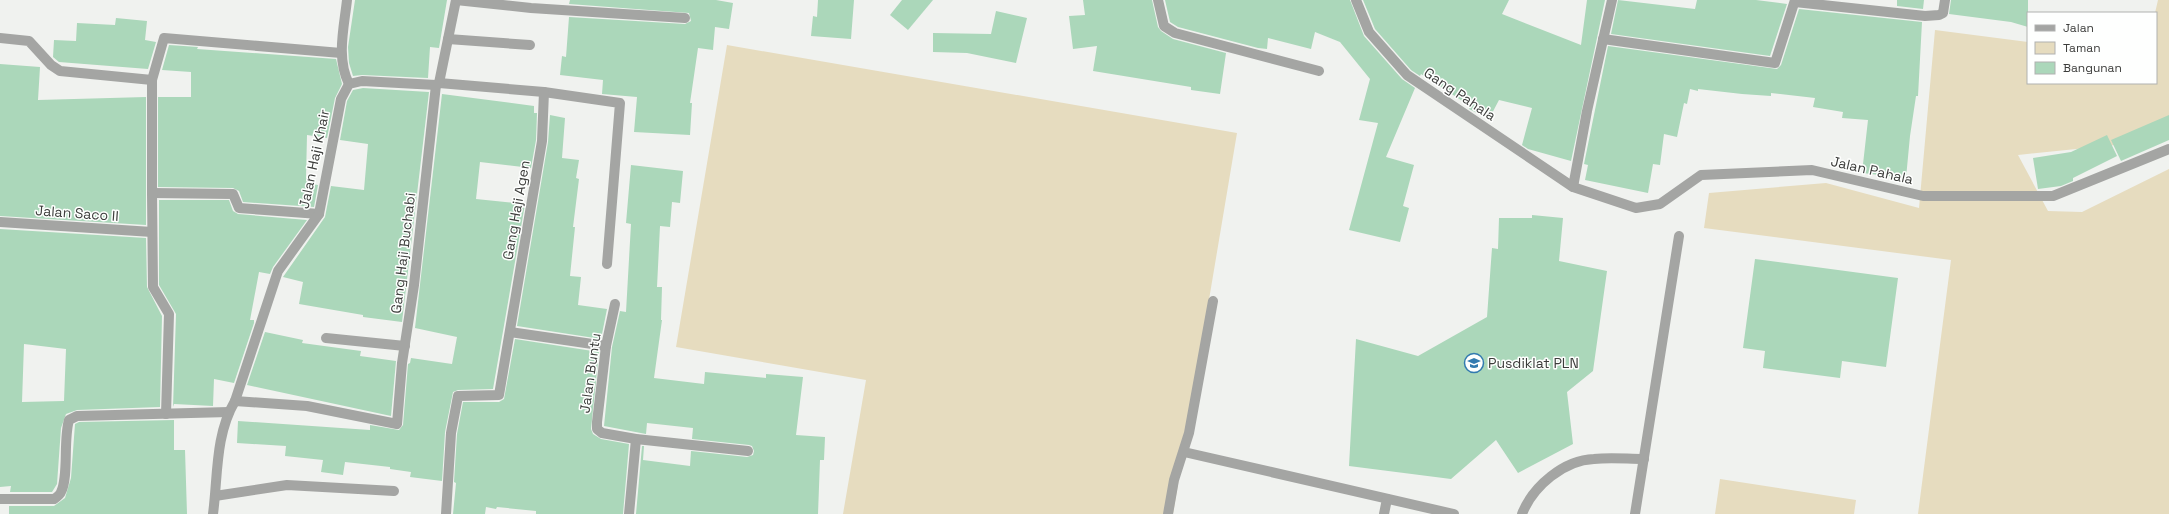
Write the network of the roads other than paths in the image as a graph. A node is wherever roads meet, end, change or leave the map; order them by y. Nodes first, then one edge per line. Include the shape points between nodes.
1 (347, 0) edge
2 (456, 0) edge
3 (1158, 0) edge
4 (1356, 0) edge
5 (1612, 0) edge
6 (1946, 0) edge
7 (1795, 1) edge
8 (685, 18) dead end
9 (0, 38) edge
10 (448, 39) junction
11 (1603, 39) junction
12 (530, 45) dead end
13 (341, 53) junction
14 (1319, 71) dead end
15 (152, 80) junction
16 (349, 84) junction
17 (438, 84) junction
18 (544, 92) junction
19 (2169, 149) edge
20 (1573, 187) junction
21 (152, 193) junction
22 (319, 214) junction
23 (0, 222) edge
24 (152, 232) junction
25 (1679, 236) dead end
26 (607, 264) dead end
27 (1213, 301) dead end
28 (615, 304) dead end
29 (510, 332) junction
30 (326, 338) dead end
31 (405, 346) junction
32 (606, 346) junction
33 (235, 401) junction
34 (229, 412) junction
35 (166, 414) junction
36 (636, 439) junction
37 (748, 451) dead end
38 (1184, 452) junction
39 (1644, 459) junction
40 (394, 491) dead end
41 (215, 496) junction
42 (0, 499) edge
43 (1387, 500) junction
44 (213, 514) edge
45 (446, 514) edge
46 (629, 514) edge
47 (1168, 514) edge
48 (1384, 514) edge
49 (1454, 514) edge
50 (1522, 514) edge
51 (1635, 514) edge

1 - 13 street
2 - 8 street via 531,8
2 - 10 street
3 - 14 street via 1164,26 1175,33
4 - 20 street, Gang Pahala via 1369,32 1407,75
5 - 11 street
6 - 7 street via 1943,13 1924,16
7 - 11 street via 1775,63
9 - 15 street via 29,41 60,71
10 - 12 street
10 - 17 street
11 - 20 street
13 - 15 street via 164,38
13 - 16 street via 343,71
15 - 21 street
16 - 17 street
16 - 22 street, Jalan Haji Khair via 341,99
17 - 18 street
17 - 31 street, Gang Haji Buchabi
18 - 26 street via 620,103
18 - 29 street, Gang Haji Agen via 542,141
19 - 20 street, Jalan Pahala via 2053,196 1922,196 1812,170 1701,175 1660,204 1636,208
21 - 22 street via 233,194 239,208
21 - 24 street
22 - 33 street, Jalan Haji Khair via 278,271
23 - 24 street, Jalan Saco II
24 - 35 street via 153,287 169,314
25 - 39 street
27 - 38 street
28 - 32 street, Jalan Buntu
29 - 32 street
29 - 45 street, Gang Haji Agen via 499,395 458,396 450,433
30 - 31 street
31 - 33 street, Gang Haji Buchabi via 397,424 307,406
32 - 36 street, Jalan Buntu via 597,429 602,433
33 - 34 street, Jalan Haji Khair
34 - 35 street
34 - 41 street, Jalan Haji Khair via 221,436
35 - 42 street via 77,416 69,420 66,432 64,485 61,494 54,499
36 - 37 street
36 - 46 street
38 - 43 street
38 - 47 street via 1174,480
39 - 50 street via 1593,458 1569,466 1542,483 1527,502
39 - 51 street
40 - 41 street via 287,485
41 - 44 street, Jalan Haji Khair
43 - 48 street
43 - 49 street

